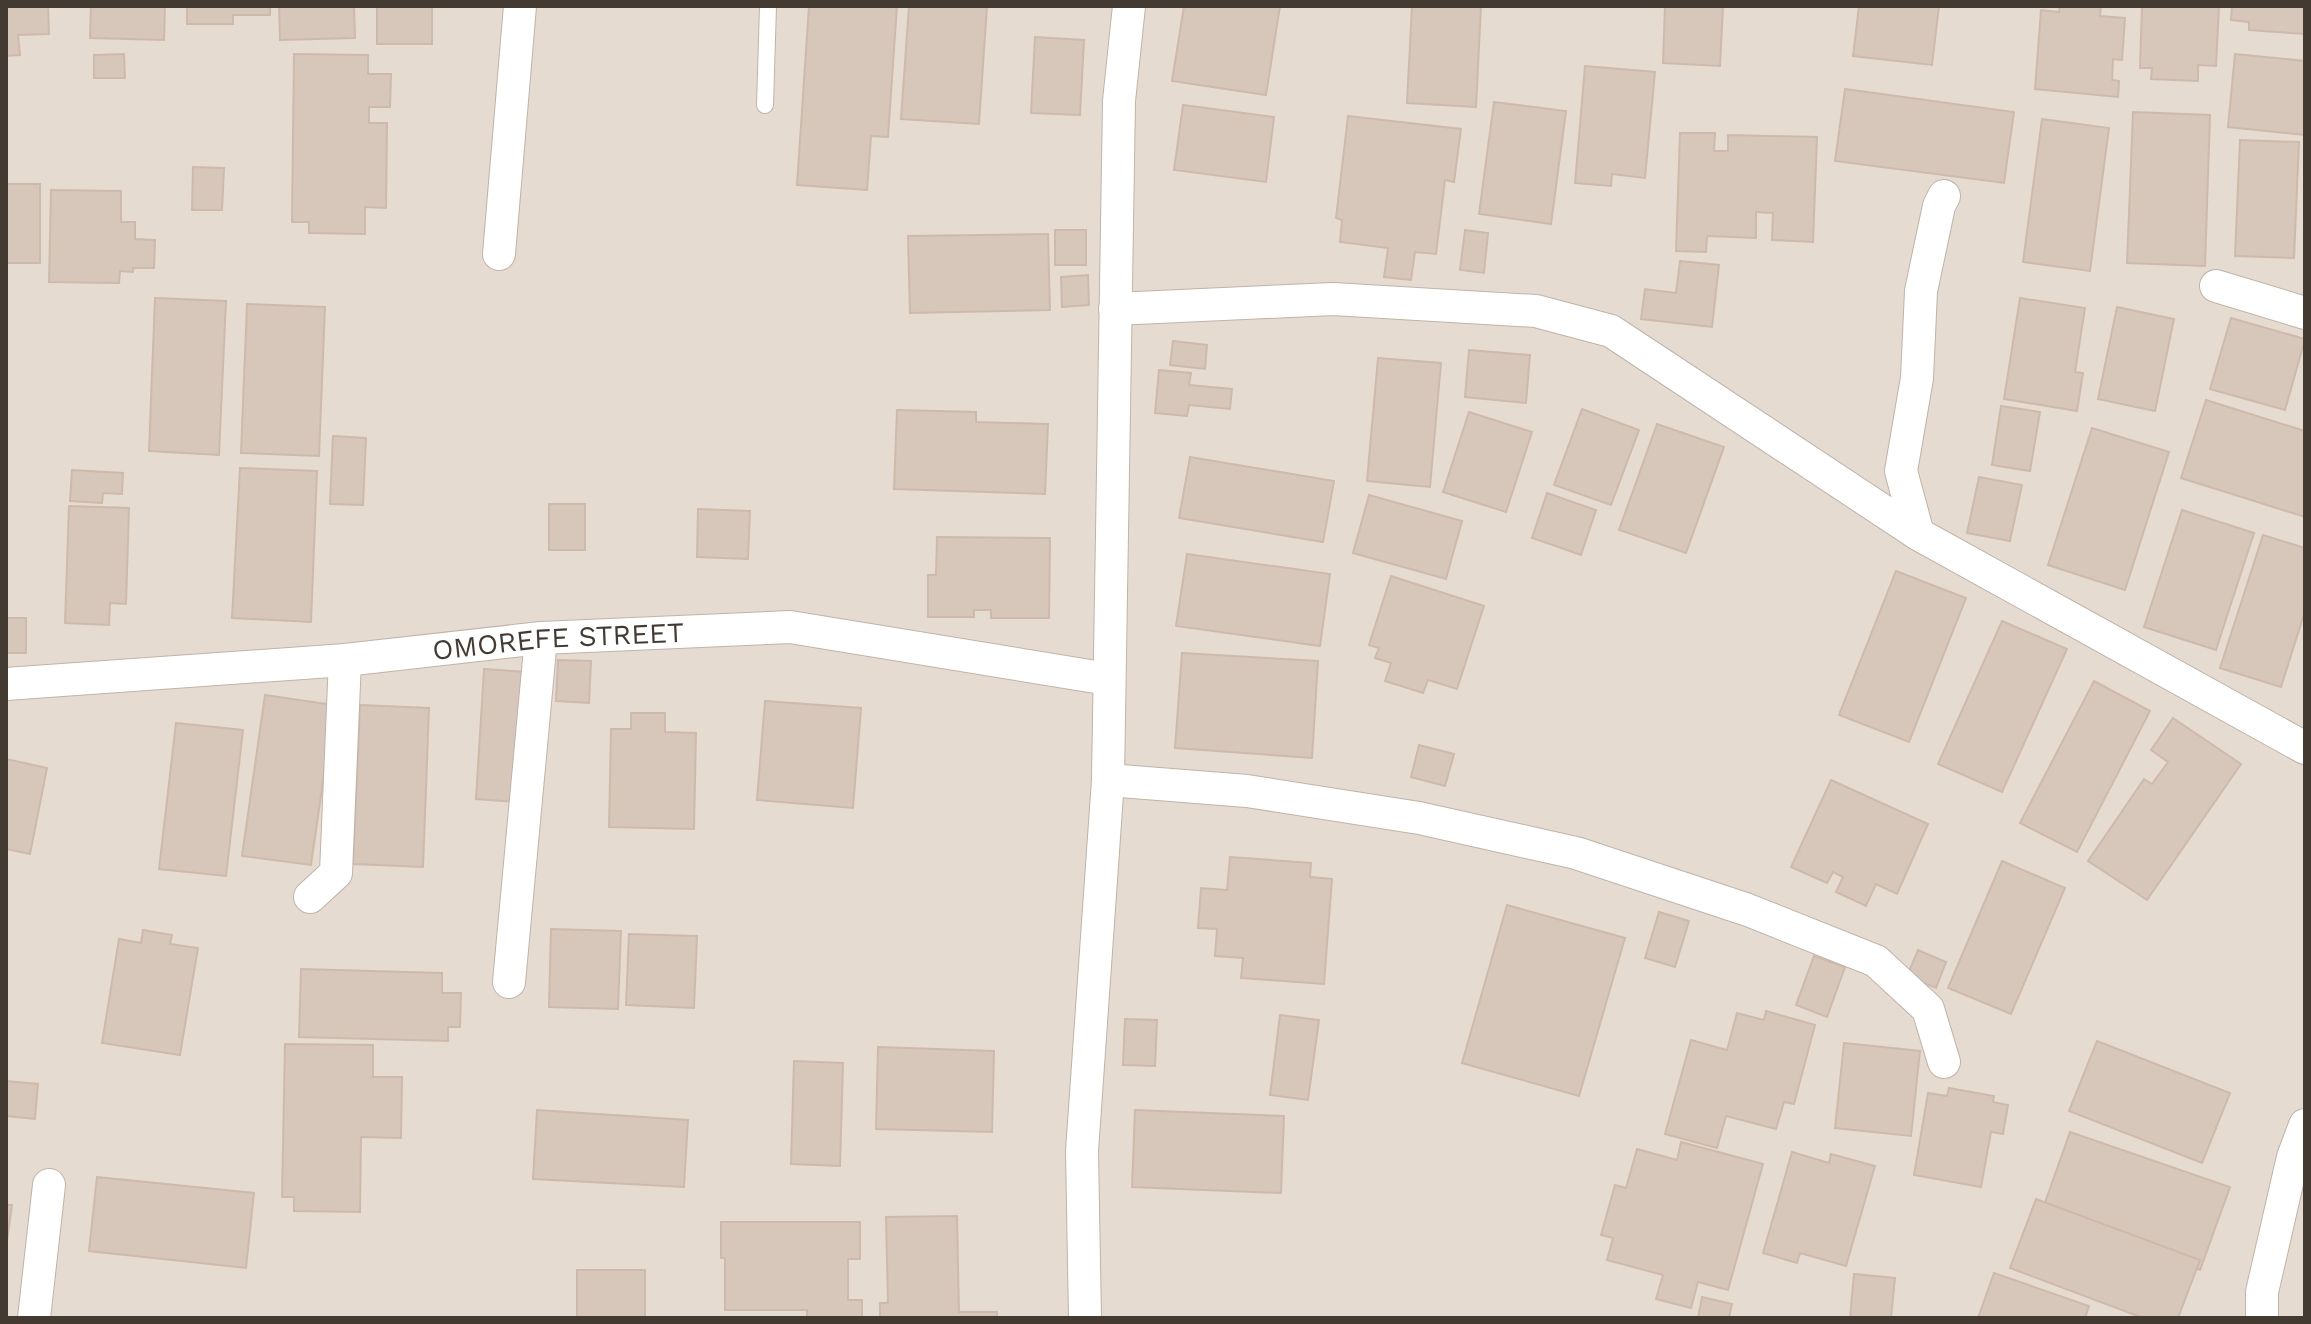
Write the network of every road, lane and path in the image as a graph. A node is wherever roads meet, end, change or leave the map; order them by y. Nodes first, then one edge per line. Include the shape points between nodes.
1 (520, 6) edge
2 (768, 6) edge
3 (1129, 6) edge
4 (765, 105) dead end
5 (1944, 196) dead end
6 (499, 254) dead end
7 (2216, 286) dead end
8 (1115, 309) junction
9 (2305, 313) edge
10 (1918, 534) junction
11 (541, 638) junction
12 (345, 660) junction
13 (1108, 679) junction
14 (6, 684) edge
15 (2305, 748) edge
16 (1108, 780) junction
17 (310, 897) dead end
18 (509, 982) dead end
19 (1944, 1062) dead end
20 (2305, 1125) edge
21 (49, 1185) dead end
22 (34, 1318) edge
23 (1085, 1318) edge
24 (2262, 1318) edge

1 - 6 street
2 - 4 lane
3 - 8 street via 1119,101
5 - 10 street via 1921,291 1917,378 1901,471
7 - 9 street
8 - 10 street via 1333,299 1536,311 1611,331
8 - 13 street
10 - 15 street
11 - 12 street, OMOREFE STREET
11 - 13 street, OMOREFE STREET via 790,627
11 - 18 street
12 - 14 street, OMOREFE STREET
12 - 17 street via 336,873
13 - 16 street
16 - 19 street via 1247,791 1419,818 1576,853 1733,905 1876,961 1928,1009
16 - 23 street via 1082,1151
20 - 24 street via 2262,1292
21 - 22 street

